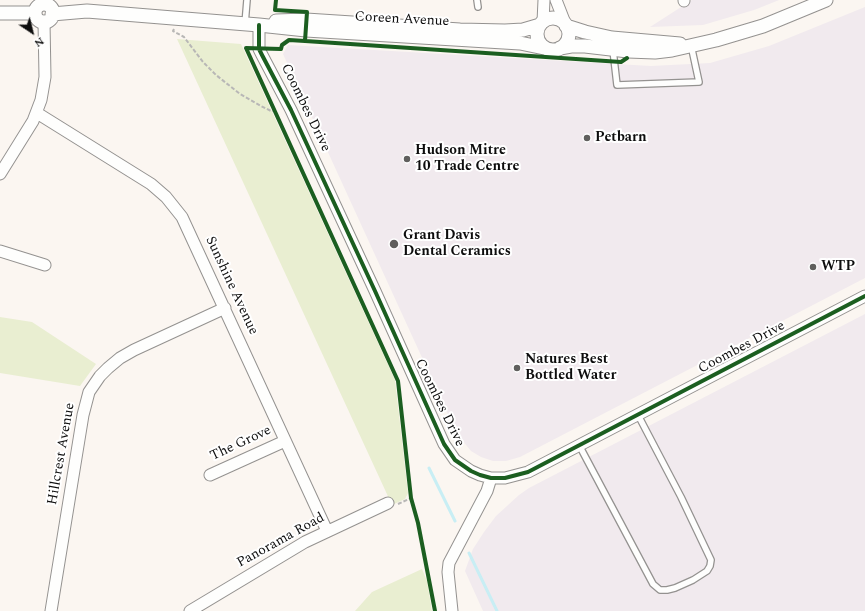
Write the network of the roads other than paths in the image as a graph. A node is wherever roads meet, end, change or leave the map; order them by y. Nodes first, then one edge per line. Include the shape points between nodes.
1 (247, 0) edge
2 (477, 0) edge
3 (544, 0) edge
4 (556, 0) edge
5 (826, 0) edge
6 (478, 7) dead end
7 (0, 13) edge
8 (44, 16) junction
9 (541, 23) junction
10 (245, 24) junction
11 (566, 24) junction
12 (259, 25) junction
13 (691, 45) junction
14 (544, 48) junction
15 (560, 48) junction
16 (613, 49) junction
17 (36, 113) junction
18 (0, 174) edge
19 (0, 251) edge
20 (45, 265) dead end
21 (865, 296) edge
22 (225, 308) junction
23 (638, 414) junction
24 (285, 441) junction
25 (580, 445) junction
26 (210, 475) dead end
27 (491, 478) junction
28 (388, 503) road end
29 (327, 531) junction
30 (51, 611) edge
31 (190, 611) edge
32 (452, 611) edge

1 - 10 lane
2 - 6 lane
3 - 9 street
4 - 11 street
5 - 13 street via 763,26
7 - 8 street, Coreen Avenue
8 - 10 street, Coreen Avenue via 87,11
8 - 17 street via 45,77
9 - 11 street via 556,18
9 - 12 street, Coreen Avenue via 523,30 505,31 306,20
9 - 14 street via 537,37
10 - 12 street, Coreen Avenue
11 - 13 street via 585,32 612,38
11 - 15 street via 569,34 567,42
12 - 14 street, Coreen Avenue via 520,43
12 - 27 street, Coombes Drive via 259,49 294,117 444,444 462,465
13 - 16 street via 655,52
13 - 16 lane via 699,82 617,85
14 - 15 street
15 - 16 street via 571,46
17 - 18 street
17 - 22 street, Sunshine Avenue via 151,184 166,197 182,217
19 - 20 street
21 - 23 street, Coombes Drive
22 - 24 street, Sunshine Avenue
22 - 30 street, Hillcrest Avenue via 123,356 100,376 90,392 84,405
23 - 25 street, Coombes Drive
23 - 25 lane via 711,560 707,572 693,580 667,590 660,590 653,584
24 - 26 street, The Grove
24 - 29 street, Sunshine Avenue
25 - 27 street, Coombes Drive via 528,472 505,478
27 - 32 street via 487,491 449,563
28 - 29 street, Panorama Road
29 - 31 street, Panorama Road

